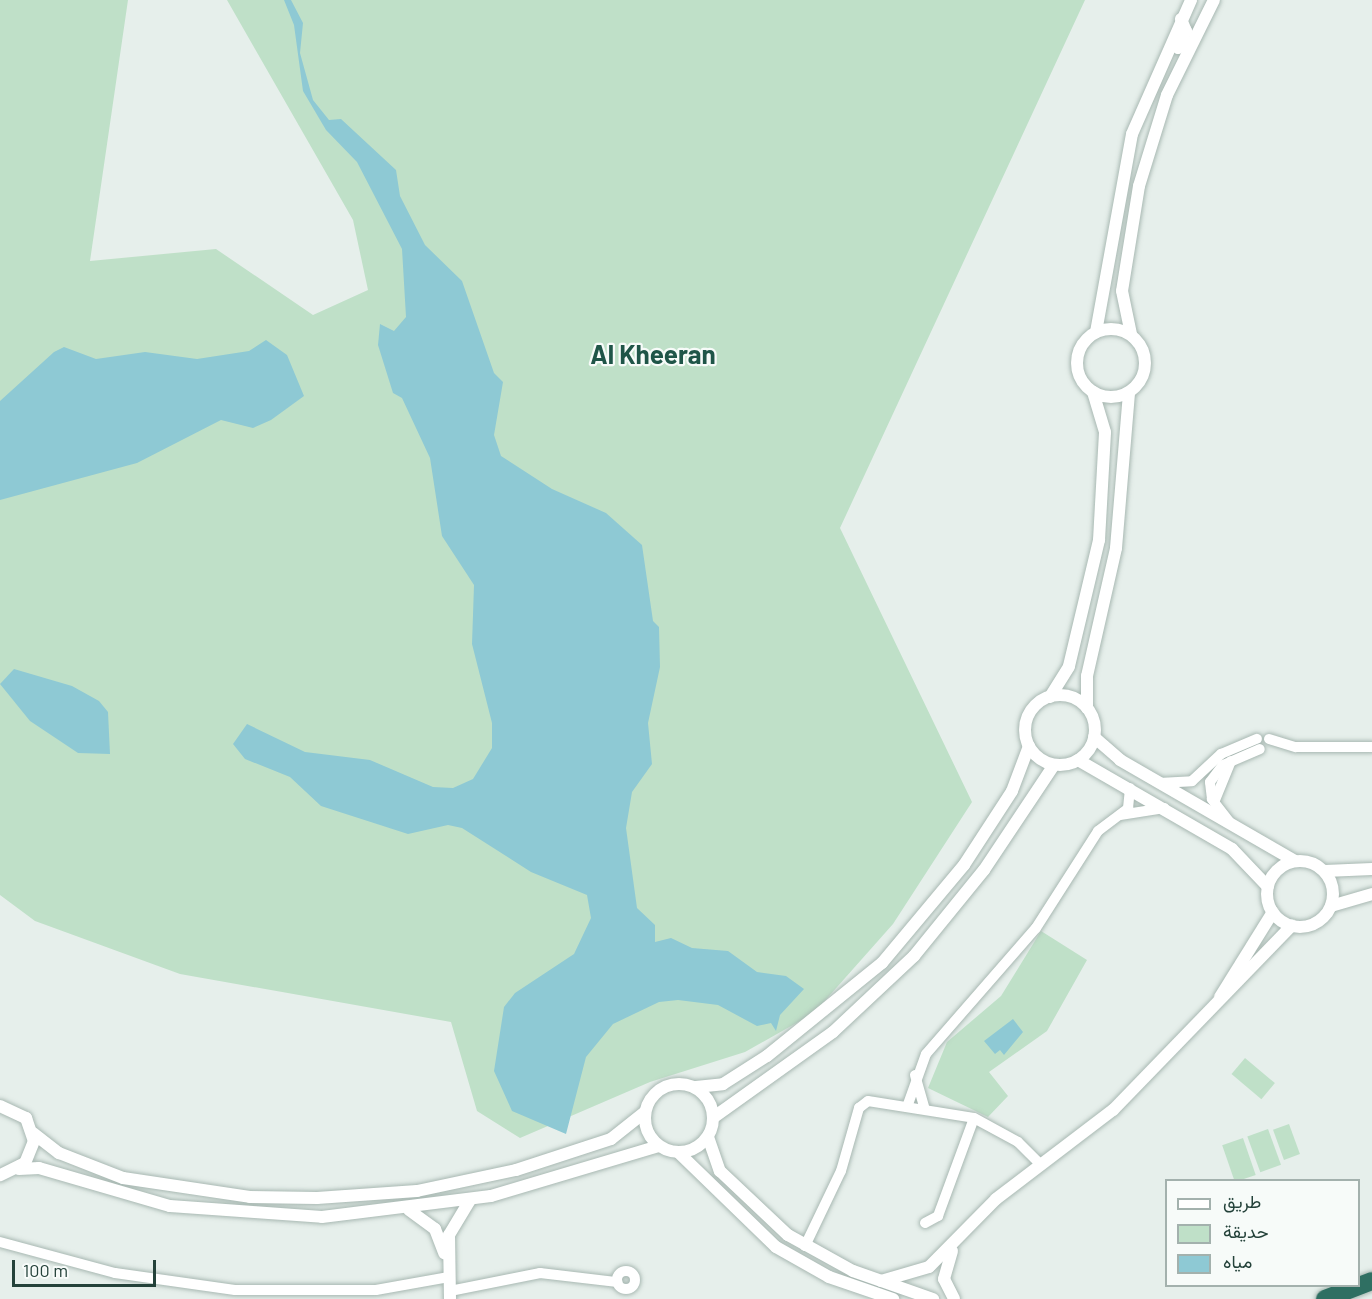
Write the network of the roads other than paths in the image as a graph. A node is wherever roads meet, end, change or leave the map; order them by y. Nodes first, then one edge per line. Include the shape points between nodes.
1 (1191, 0) edge
2 (1214, 0) edge
3 (1180, 19) junction
4 (1176, 73) junction
5 (1096, 332) junction
6 (1131, 334) junction
7 (1093, 392) junction
8 (1129, 393) junction
9 (1050, 697) junction
10 (1087, 708) junction
11 (1094, 736) junction
12 (1263, 744) junction
13 (1029, 746) junction
14 (1372, 747) edge
15 (1078, 760) junction
16 (1054, 765) junction
17 (1159, 783) junction
18 (1130, 788) junction
19 (1164, 808) junction
20 (1119, 815) junction
21 (1233, 828) junction
22 (1294, 861) junction
23 (1372, 869) edge
24 (1325, 871) junction
25 (1268, 887) junction
26 (1372, 894) edge
27 (1331, 906) junction
28 (1273, 912) junction
29 (1292, 926) junction
30 (1219, 999) junction
31 (915, 1075) junction
32 (696, 1088) junction
33 (0, 1106) edge
34 (907, 1107) junction
35 (925, 1109) junction
36 (645, 1112) junction
37 (714, 1117) junction
38 (974, 1118) junction
39 (33, 1133) junction
40 (708, 1137) junction
41 (659, 1146) junction
42 (679, 1153) junction
43 (1038, 1167) junction
44 (10, 1172) edge
45 (0, 1183) edge
46 (470, 1200) junction
47 (409, 1210) junction
48 (925, 1223) dead end
49 (958, 1238) junction
50 (0, 1242) edge
51 (806, 1246) junction
52 (449, 1276) junction
53 (881, 1281) junction
54 (617, 1282) dead end
55 (1357, 1287) edge
56 (376, 1294) edge
57 (450, 1295) edge
58 (880, 1296) edge
59 (893, 1299) edge
60 (933, 1299) edge
61 (954, 1299) edge
62 (1326, 1299) edge

1 - 3 street
2 - 4 street
3 - 4 street via 1186,31 1176,54
3 - 5 street via 1149,86 1125,158
4 - 6 street via 1134,209 1122,291
5 - 6 street via 1110,328
5 - 7 street via 1083,344 1077,360 1080,376
6 - 8 street via 1141,345 1146,366
7 - 8 street via 1113,397
7 - 9 street via 1105,432 1099,540 1069,666
8 - 10 street via 1116,548 1087,676
9 - 10 street via 1066,696
9 - 13 street via 1027,719
10 - 11 street
11 - 15 street
11 - 17 street
12 - 14 street
12 - 17 street via 1221,754 1192,781
12 - 21 street via 1231,761 1210,782 1215,803
13 - 16 street
13 - 32 street via 993,823 944,893 888,957 825,1014 760,1062 723,1084
15 - 16 street
15 - 18 street
16 - 37 street via 984,870 914,956 833,1032
17 - 21 street
18 - 19 street
18 - 20 street via 1130,805
19 - 20 street
19 - 25 street via 1242,856
20 - 31 street via 1098,831 1042,920 926,1054
21 - 22 street
22 - 24 street
22 - 25 street via 1280,867
23 - 24 street
24 - 27 street via 1333,888
25 - 28 street
26 - 27 street
27 - 29 street via 1310,925
28 - 29 street
28 - 30 street
29 - 30 street
30 - 43 street via 1130,1095
31 - 34 street
31 - 35 street
32 - 36 street via 682,1083 661,1089
32 - 37 street via 707,1097
33 - 39 street via 20,1113
34 - 35 street
34 - 51 street via 872,1100 861,1105 841,1171
35 - 38 street
36 - 39 street via 611,1139 516,1170 417,1191 328,1198 250,1197 123,1178 59,1153
36 - 41 street via 646,1127
37 - 40 street
38 - 43 street via 1014,1140
38 - 48 street via 938,1216
39 - 44 street via 33,1149
40 - 42 street
40 - 51 street via 725,1177
41 - 42 street
41 - 46 street
42 - 58 street via 776,1247 829,1277
43 - 49 street
44 - 45 street
44 - 47 street via 45,1170 135,1199 229,1214 322,1217
46 - 47 street
46 - 52 street via 450,1229
47 - 52 street via 435,1229
49 - 53 street via 923,1271
49 - 61 street via 944,1272
50 - 56 street via 115,1273 194,1286
51 - 53 street
52 - 56 street
52 - 57 street
53 - 60 street
54 - 57 street via 540,1273
55 - 62 highway
58 - 59 street

